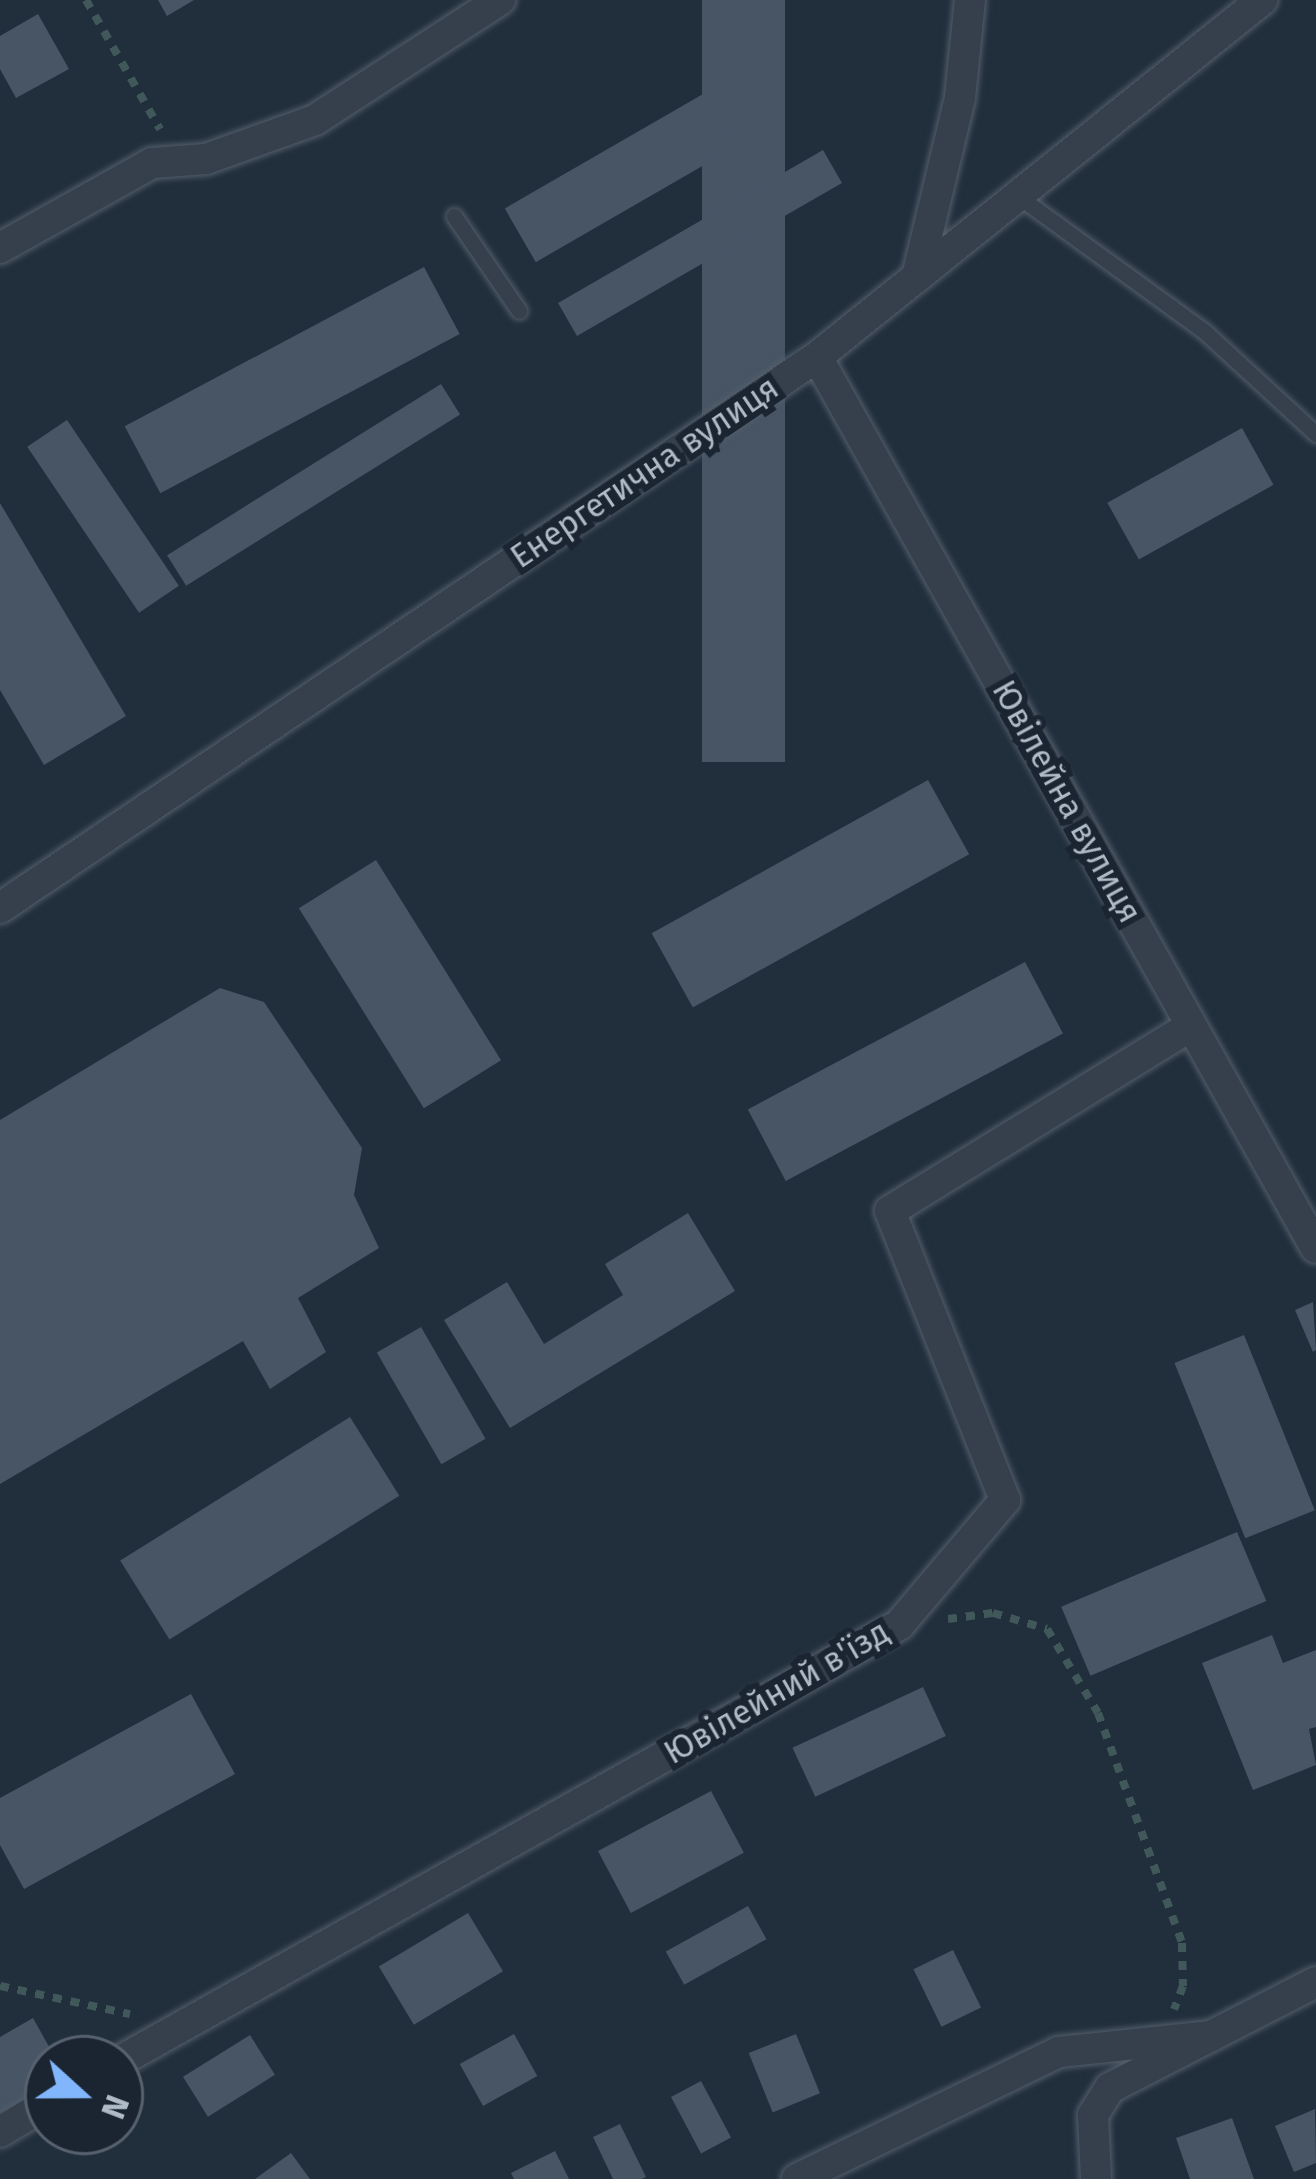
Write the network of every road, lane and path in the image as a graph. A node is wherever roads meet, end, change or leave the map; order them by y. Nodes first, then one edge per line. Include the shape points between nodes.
1 (86, 0) edge
2 (500, 0) edge
3 (970, 0) edge
4 (1262, 0) edge
5 (178, 161) junction
6 (1018, 196) junction
7 (454, 216) dead end
8 (0, 248) edge
9 (917, 277) junction
10 (519, 311) dead end
11 (817, 357) junction
12 (1316, 434) edge
13 (0, 908) edge
14 (1191, 1025) junction
15 (1316, 1248) edge
16 (899, 1625) junction
17 (1316, 1982) edge
18 (0, 1986) edge
19 (184, 2025) junction
20 (1210, 2036) junction
21 (1163, 2041) junction
22 (144, 2048) edge
23 (796, 2179) edge
24 (1096, 2179) edge

1 - 5 path
2 - 5 street via 315,120 206,159
3 - 9 street via 960,98
4 - 6 street, Енергетична вулиця
5 - 8 street via 152,163
6 - 9 street, Енергетична вулиця
6 - 12 lane via 1205,332
7 - 10 lane
9 - 11 street, Енергетична вулиця
11 - 13 street, Енергетична вулиця
11 - 14 street, Ювілейна вулиця
14 - 15 street, Ювілейна вулиця
14 - 16 street, Ювілейний в'їзд via 890,1211 1005,1500
16 - 19 street, Ювілейний в'їзд
16 - 21 path via 993,1613 1047,1629 1098,1713 1183,1943 1183,1986
17 - 20 street
18 - 19 path
19 - 22 street, Ювілейний в'їзд
20 - 21 street
20 - 24 street via 1110,2088 1093,2115
21 - 23 street via 1059,2052

